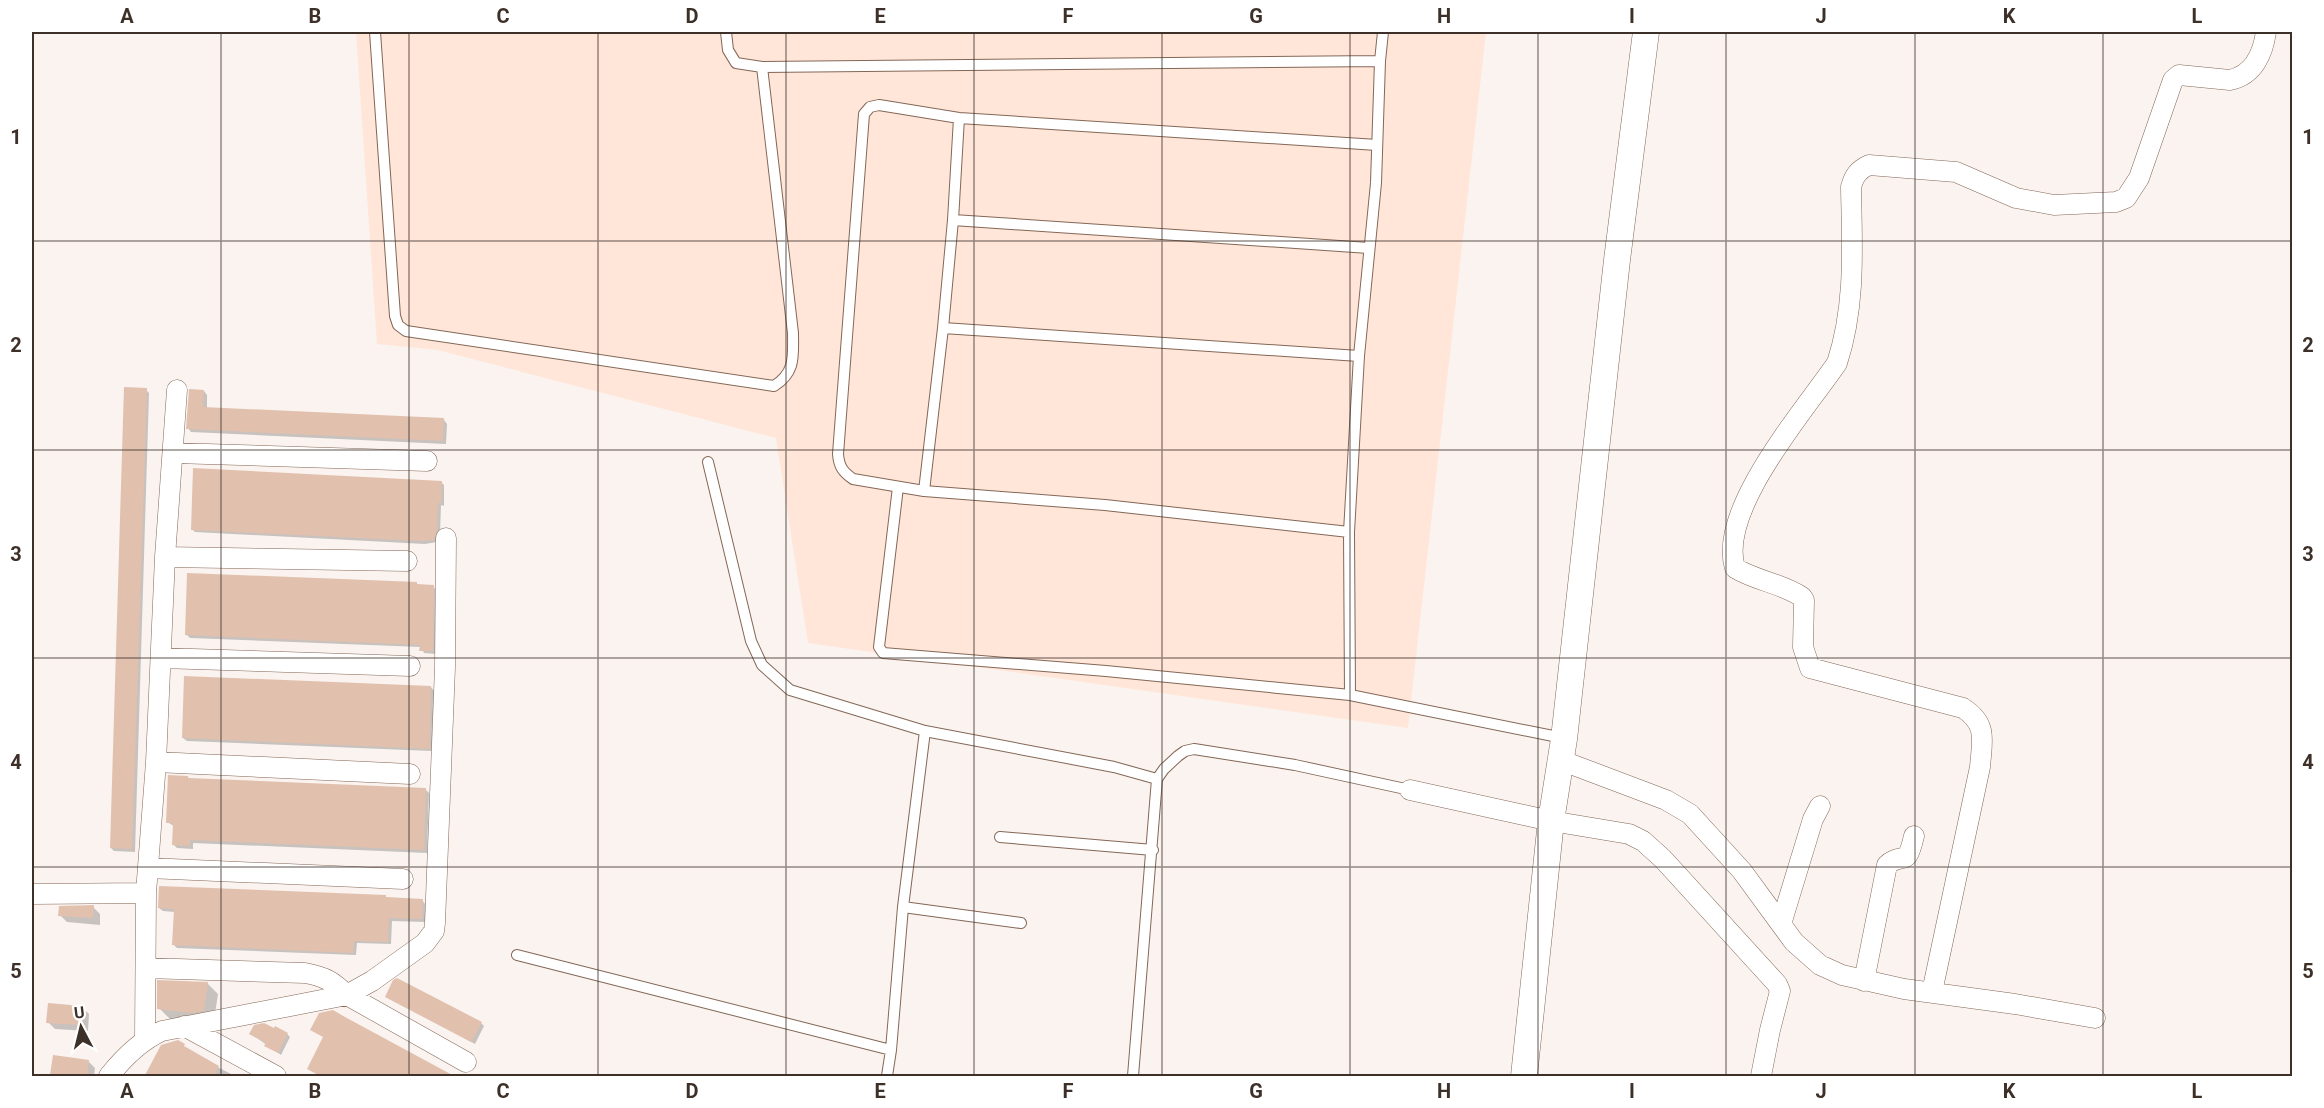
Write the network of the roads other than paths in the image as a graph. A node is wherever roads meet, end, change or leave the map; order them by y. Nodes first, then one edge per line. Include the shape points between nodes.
1 (375, 32) edge
2 (726, 32) edge
3 (1383, 32) edge
4 (1646, 32) edge
5 (2266, 32) edge
6 (1380, 61) junction
7 (762, 68) junction
8 (959, 118) junction
9 (1377, 145) junction
10 (953, 220) junction
11 (1369, 248) junction
12 (943, 328) junction
13 (1359, 356) junction
14 (177, 390) dead end
15 (174, 453) junction
16 (427, 461) dead end
17 (708, 462) dead end
18 (898, 487) junction
19 (924, 491) junction
20 (1349, 532) junction
21 (446, 538) dead end
22 (165, 557) junction
23 (407, 561) dead end
24 (161, 658) junction
25 (410, 666) dead end
26 (1350, 695) junction
27 (925, 731) junction
28 (1561, 758) junction
29 (156, 762) junction
30 (410, 774) dead end
31 (1157, 779) junction
32 (1410, 790) joint
33 (1820, 806) dead end
34 (1553, 811) junction
35 (1914, 836) dead end
36 (1000, 837) dead end
37 (1153, 850) junction
38 (148, 868) junction
39 (403, 879) dead end
40 (146, 893) junction
41 (32, 894) edge
42 (903, 907) junction
43 (1021, 923) dead end
44 (1781, 924) junction
45 (517, 955) dead end
46 (146, 968) junction
47 (1864, 981) junction
48 (1932, 992) junction
49 (347, 995) junction
50 (2095, 1018) dead end
51 (184, 1026) junction
52 (145, 1039) junction
53 (891, 1050) junction
54 (466, 1062) dead end
55 (109, 1077) edge
56 (276, 1077) edge
57 (887, 1077) edge
58 (1133, 1077) edge
59 (1524, 1077) edge
60 (1761, 1077) edge

1 - 7 lane via 395,316 401,328 774,386 791,369 793,333
2 - 7 lane via 728,50 736,63
3 - 6 lane
4 - 28 street
5 - 48 street via 2257,62 2238,78 2179,75 2173,80 2139,178 2127,198 2116,202 2054,205 2030,201 1942,170 1869,165 1854,177 1853,284 1842,348 1837,363 1763,466 1744,506 1732,543 1732,559 1744,574 1778,584 1802,597 1803,647 1810,669 1963,708 1975,715 1982,733 1980,767
6 - 7 lane
6 - 9 lane
8 - 9 lane
8 - 10 lane
8 - 18 lane via 879,105 870,106 864,114 839,463 853,479
9 - 11 lane
10 - 11 lane
10 - 12 lane
11 - 13 lane
12 - 13 lane
12 - 19 lane
13 - 20 lane
14 - 15 street
15 - 16 street
15 - 22 street
17 - 27 lane via 751,641 762,665 790,690
18 - 19 lane
18 - 26 lane via 879,647 883,653
19 - 20 lane via 1105,505
20 - 26 lane
21 - 49 street via 434,932 424,944
22 - 23 street
22 - 24 street
24 - 25 street
24 - 29 street
26 - 28 lane
27 - 31 lane via 1114,767
27 - 42 lane
28 - 34 street
28 - 44 street via 1666,800 1690,814 1742,871
29 - 30 street
29 - 38 street
31 - 32 lane via 1178,756 1194,749
31 - 37 lane
32 - 34 street
33 - 44 street
34 - 59 street
34 - 60 street via 1629,834 1643,842 1778,984 1780,991
35 - 47 street via 1910,854 1887,865
36 - 37 lane
37 - 58 lane
38 - 39 street
38 - 40 street
40 - 41 street
40 - 46 street
42 - 43 lane
42 - 53 lane
44 - 47 street via 1820,965
45 - 53 lane
46 - 49 street via 305,973 331,980
46 - 52 street
47 - 48 street
48 - 50 street
49 - 51 street
49 - 54 street
51 - 52 street
51 - 56 street
52 - 55 street
53 - 57 lane

